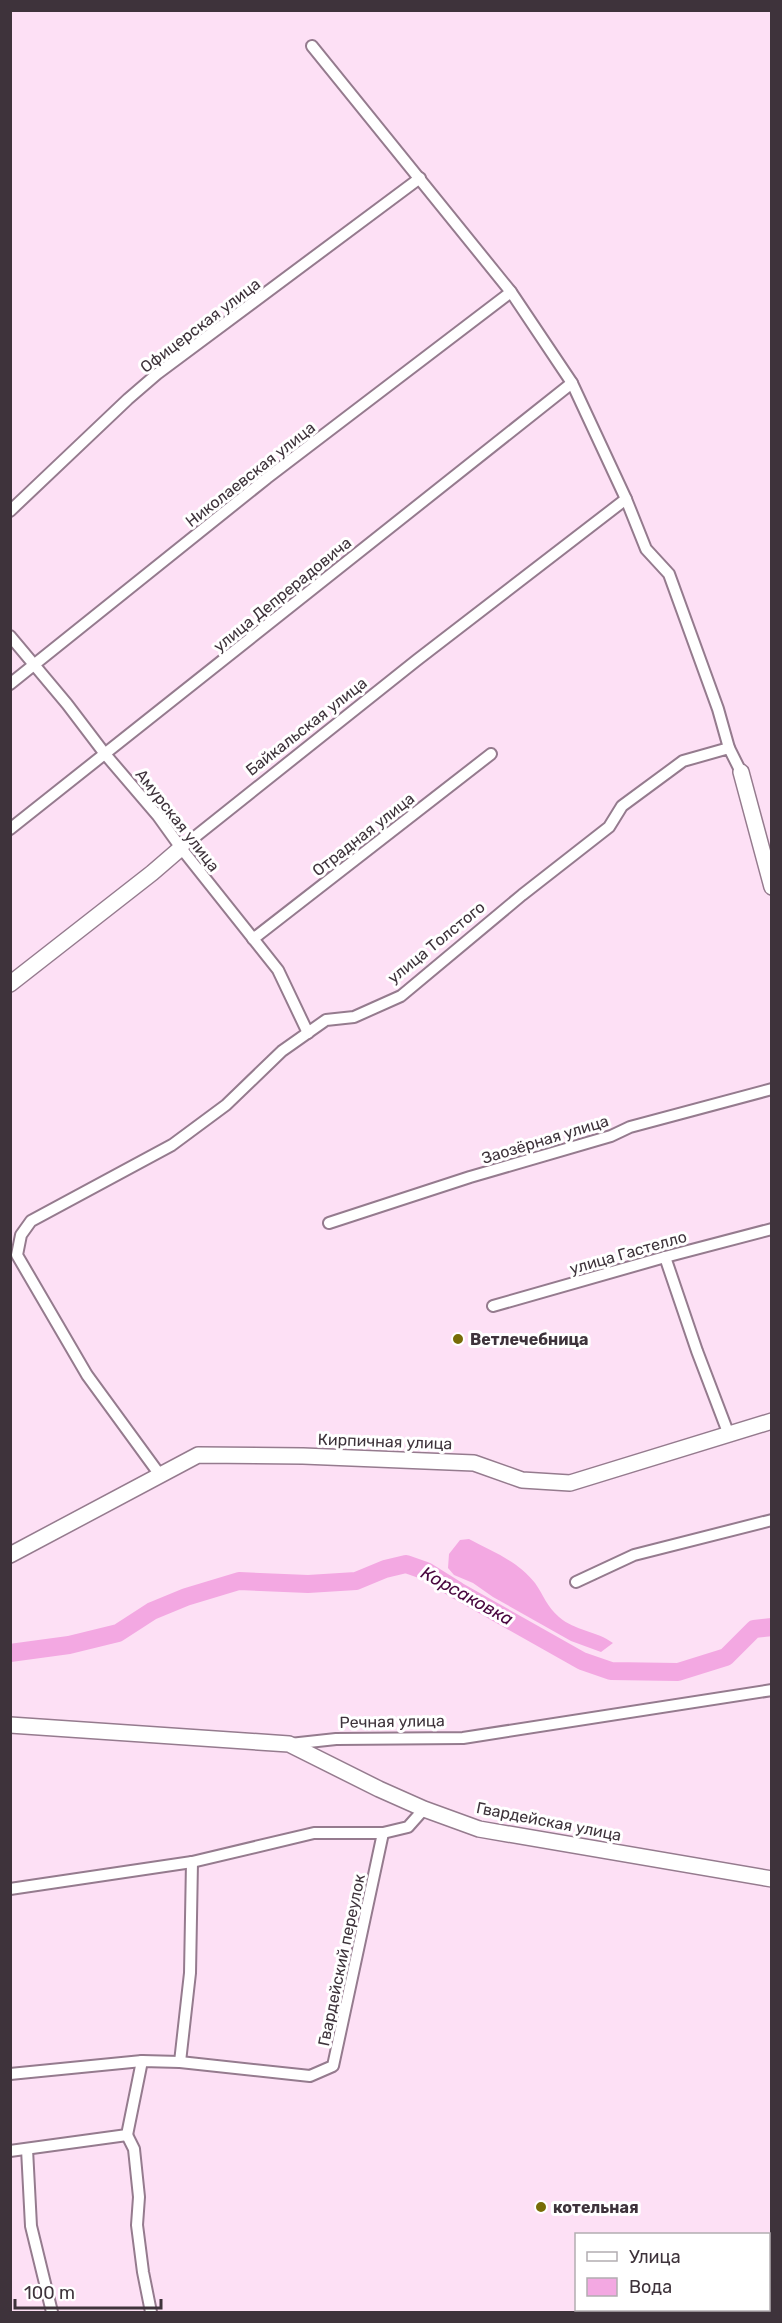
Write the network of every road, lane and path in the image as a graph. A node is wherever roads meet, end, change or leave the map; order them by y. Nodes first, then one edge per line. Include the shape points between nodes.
1 (312, 46) dead end
2 (420, 178) junction
3 (511, 292) junction
4 (572, 383) junction
5 (626, 499) junction
6 (10, 511) edge
7 (10, 636) edge
8 (35, 665) junction
9 (10, 684) edge
10 (729, 748) junction
11 (105, 754) junction
12 (491, 754) dead end
13 (741, 772) joint
14 (10, 829) edge
15 (181, 848) junction
16 (771, 887) edge
17 (253, 939) junction
18 (10, 984) edge
19 (308, 1033) junction
20 (771, 1089) edge
21 (329, 1223) dead end
22 (771, 1229) edge
23 (665, 1257) junction
24 (493, 1306) dead end
25 (771, 1421) edge
26 (729, 1435) junction
27 (160, 1475) junction
28 (771, 1520) edge
29 (10, 1555) edge
30 (576, 1582) dead end
31 (771, 1690) edge
32 (10, 1725) edge
33 (289, 1744) junction
34 (424, 1809) junction
35 (383, 1833) junction
36 (192, 1862) junction
37 (771, 1879) edge
38 (10, 1889) edge
39 (142, 2061) junction
40 (180, 2062) junction
41 (10, 2074) edge
42 (128, 2135) junction
43 (27, 2149) junction
44 (10, 2151) edge
45 (52, 2313) edge
46 (151, 2313) edge

1 - 2 street
2 - 3 street
2 - 6 street, Офицерская улица via 157,374
3 - 4 street
3 - 8 street, Николаевская улица via 267,478
4 - 5 street
4 - 11 street, улица Депрерадовича
5 - 10 street via 646,549 669,574
5 - 15 street, Байкальская улица
7 - 8 street, Амурская улица
8 - 9 street, Николаевская улица
8 - 11 street, Амурская улица
10 - 13 street
10 - 19 street, улица Толстого via 683,761 622,806 609,827 401,996 354,1017 326,1020
11 - 14 street, улица Депрерадовича
11 - 15 street, Амурская улица
12 - 17 street, Отрадная улица
13 - 16 street
15 - 17 street, Амурская улица
15 - 18 street, Байкальская улица
17 - 19 street, Амурская улица via 278,970
19 - 27 street, улица Толстого via 172,1145 31,1221 21,1235 17,1255 87,1376
20 - 21 street, Заозёрная улица via 630,1127
22 - 23 street, улица Гастелло
23 - 24 street, улица Гастелло
23 - 26 street
25 - 26 street, Кирпичная улица
26 - 27 street, Кирпичная улица via 570,1483 522,1480 474,1463 303,1456 198,1455
27 - 29 street, Кирпичная улица
28 - 30 street via 634,1555
31 - 33 street, Речная улица via 463,1738 336,1739
32 - 33 street, Речная улица
33 - 34 street, Гвардейская улица
34 - 35 street via 408,1827
34 - 37 street, Гвардейская улица via 479,1829
35 - 36 street via 314,1833
35 - 40 street, Гвардейский переулок via 333,2066 310,2076
36 - 38 street
36 - 40 street via 190,1973
39 - 40 street, Гвардейский переулок
39 - 41 street, Гвардейский переулок
39 - 42 street
42 - 43 street
42 - 46 street via 134,2150 139,2197 137,2225
43 - 44 street
43 - 45 street via 31,2226

